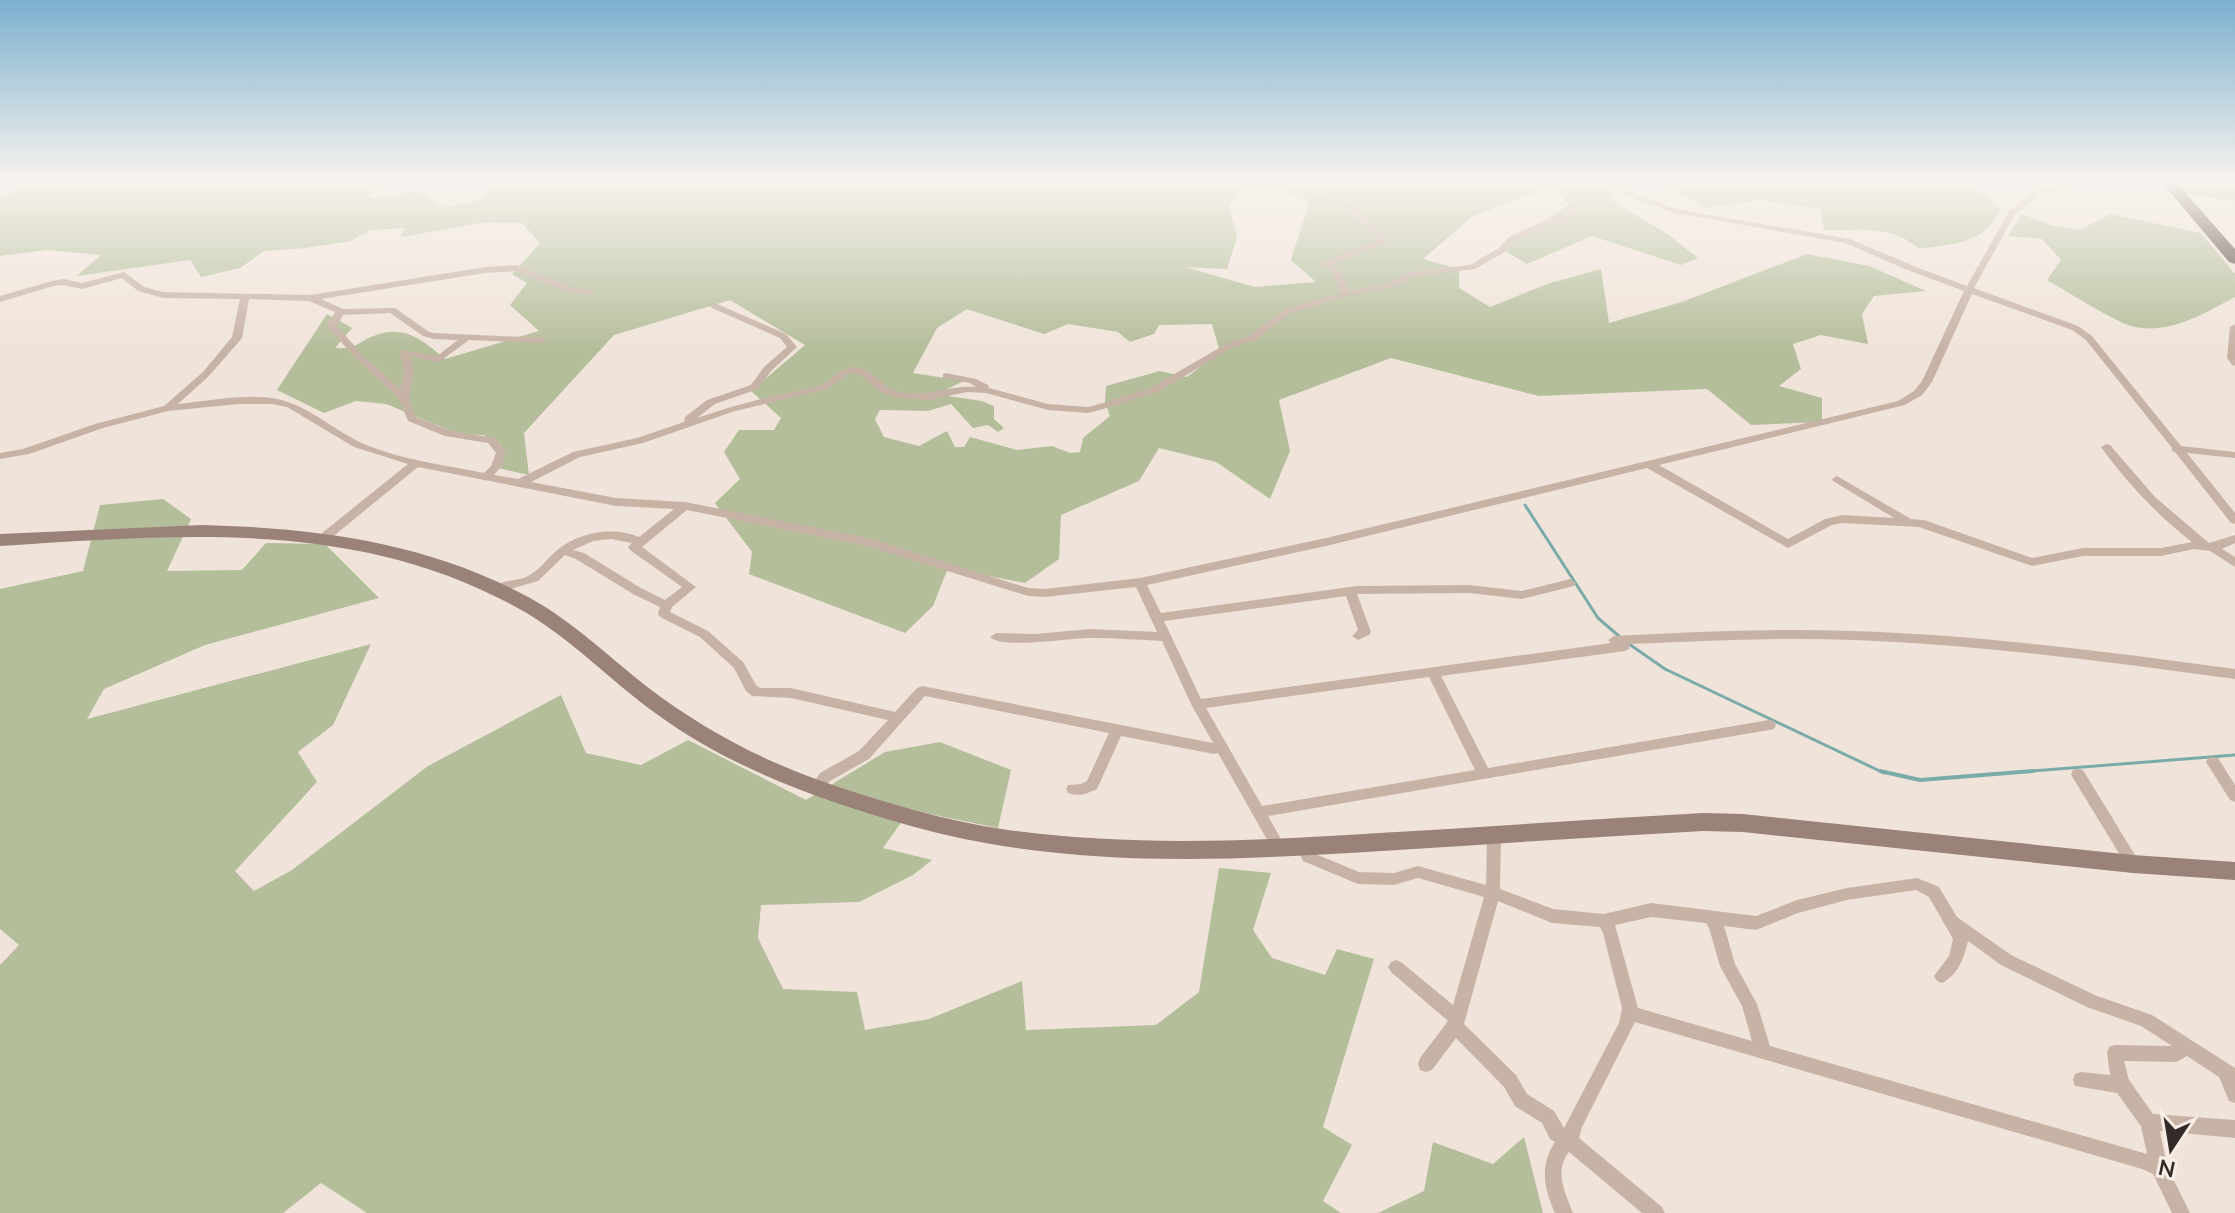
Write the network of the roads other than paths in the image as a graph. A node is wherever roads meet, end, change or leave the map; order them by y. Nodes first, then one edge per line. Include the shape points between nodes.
1 (1383, 237) edge
2 (1517, 237) edge
3 (1822, 237) edge
4 (1999, 237) edge
5 (2216, 237) edge
6 (2235, 259) edge
7 (1969, 290) junction
8 (591, 292) dead end
9 (1346, 294) junction
10 (311, 298) junction
11 (0, 299) edge
12 (245, 299) junction
13 (715, 306) dead end
14 (340, 311) junction
15 (2235, 327) edge
16 (467, 337) junction
17 (542, 340) dead end
18 (2235, 363) edge
19 (946, 376) dead end
20 (986, 390) junction
21 (404, 397) junction
22 (168, 408) junction
23 (689, 424) junction
24 (2106, 447) dead end
25 (2176, 449) junction
26 (2235, 455) edge
27 (0, 456) edge
28 (416, 463) junction
29 (1649, 464) junction
30 (488, 475) junction
31 (1837, 479) dead end
32 (522, 482) junction
33 (685, 506) junction
34 (2235, 520) edge
35 (1909, 522) junction
36 (326, 536) junction
37 (2235, 539) edge
38 (0, 540) edge
39 (641, 542) junction
40 (2210, 547) junction
41 (564, 551) junction
42 (2235, 563) edge
43 (1140, 582) junction
44 (1570, 583) dead end
45 (497, 589) junction
46 (1350, 591) junction
47 (666, 605) junction
48 (1157, 618) junction
49 (1358, 636) dead end
50 (996, 637) dead end
51 (1165, 637) junction
52 (1433, 672) junction
53 (2235, 674) edge
54 (1197, 704) junction
55 (896, 717) junction
56 (1769, 725) dead end
57 (1118, 729) junction
58 (1222, 747) junction
59 (2213, 762) dead end
60 (1483, 772) junction
61 (2078, 774) dead end
62 (817, 788) junction
63 (1073, 789) dead end
64 (2235, 796) edge
65 (1259, 812) junction
66 (1494, 835) junction
67 (1303, 847) junction
68 (1279, 848) junction
69 (2133, 864) junction
70 (2235, 871) edge
71 (1493, 893) junction
72 (1710, 917) junction
73 (1604, 921) junction
74 (1951, 921) junction
75 (1396, 967) dead end
76 (1942, 976) dead end
77 (1629, 1013) junction
78 (1456, 1022) junction
79 (2187, 1047) junction
80 (1764, 1053) junction
81 (1426, 1064) dead end
82 (2233, 1076) edge
83 (2081, 1080) dead end
84 (2122, 1085) junction
85 (2235, 1095) edge
86 (2149, 1122) junction
87 (2235, 1129) edge
88 (1569, 1141) junction
89 (2159, 1168) junction
90 (1564, 1213) edge
91 (1656, 1213) edge
92 (2181, 1213) edge

1 - 9 street via 1373,248 1326,263 1338,274
2 - 9 street via 1472,267 1420,273 1389,286
3 - 7 street via 1847,241
4 - 7 street
5 - 6 highway
7 - 25 street via 2083,332
7 - 29 street via 1927,382 1901,403
8 - 10 street via 572,291 517,268
9 - 20 street via 1288,311 1252,338 1154,390 1105,406 1048,407
10 - 12 street
10 - 14 street
11 - 12 street via 61,282 82,286 124,275 156,294
12 - 22 street via 237,338
13 - 23 street via 783,336 792,347 755,387 711,402
14 - 16 street via 392,310 426,334
14 - 21 street via 332,326
15 - 18 street
16 - 17 street
16 - 21 street via 439,359 405,352 409,370
19 - 20 street via 973,381
20 - 23 street via 898,395 855,370 825,387
21 - 30 street via 412,419 449,434 491,440 501,453
22 - 27 street
22 - 28 street via 272,401 290,405 358,445
23 - 32 street via 577,454
24 - 40 street via 2165,517
25 - 26 street
25 - 34 street
28 - 30 street
28 - 36 street
29 - 35 street via 1788,544 1842,519
29 - 43 street
30 - 32 street
31 - 35 street
32 - 33 street via 616,502
33 - 39 street
33 - 43 street via 868,542 1028,592
35 - 40 street via 2032,562 2083,552
36 - 38 street via 225,529
36 - 45 street via 427,559
37 - 40 street
39 - 41 street via 609,534
39 - 47 street via 634,547 690,587
40 - 42 street
41 - 45 street via 531,580
41 - 47 street
43 - 48 street
44 - 46 street via 1522,595 1469,589
45 - 62 street via 544,615 701,734
46 - 48 street
46 - 49 street via 1365,632
47 - 55 street via 664,614 704,634 739,665 757,693 791,693
48 - 51 street
50 - 51 street
51 - 54 street
52 - 53 street via 1619,643 1773,634 1855,635 2041,651
52 - 54 street
52 - 60 street
54 - 58 street
55 - 57 street via 922,691
55 - 62 street via 864,755 825,777
56 - 60 street
57 - 58 street
57 - 63 street via 1092,785
58 - 65 street
59 - 64 street
60 - 65 street
61 - 69 street
62 - 68 street via 941,824 1020,840 1176,852
65 - 68 street
66 - 67 street
66 - 69 street via 1743,823
66 - 71 street
67 - 68 street
67 - 71 street via 1308,857 1358,878 1394,879 1418,872
69 - 70 street
71 - 73 street via 1552,916
71 - 78 street
72 - 73 street via 1640,910
72 - 74 street via 1756,923 1814,902 1917,884 1934,892
72 - 80 street via 1749,1004
73 - 77 street
74 - 76 street via 1961,938 1956,959
74 - 79 street via 2006,960 2093,1002 2146,1020
75 - 78 street
77 - 80 street
77 - 88 street
78 - 81 street
78 - 88 street via 1521,1100 1548,1117 1556,1133
79 - 82 street
79 - 84 street via 2176,1054 2115,1053
80 - 89 street
82 - 85 street via 2227,1078
83 - 84 street
84 - 86 street
86 - 87 street
86 - 89 street
88 - 90 street via 1551,1164
88 - 91 street
89 - 92 street

